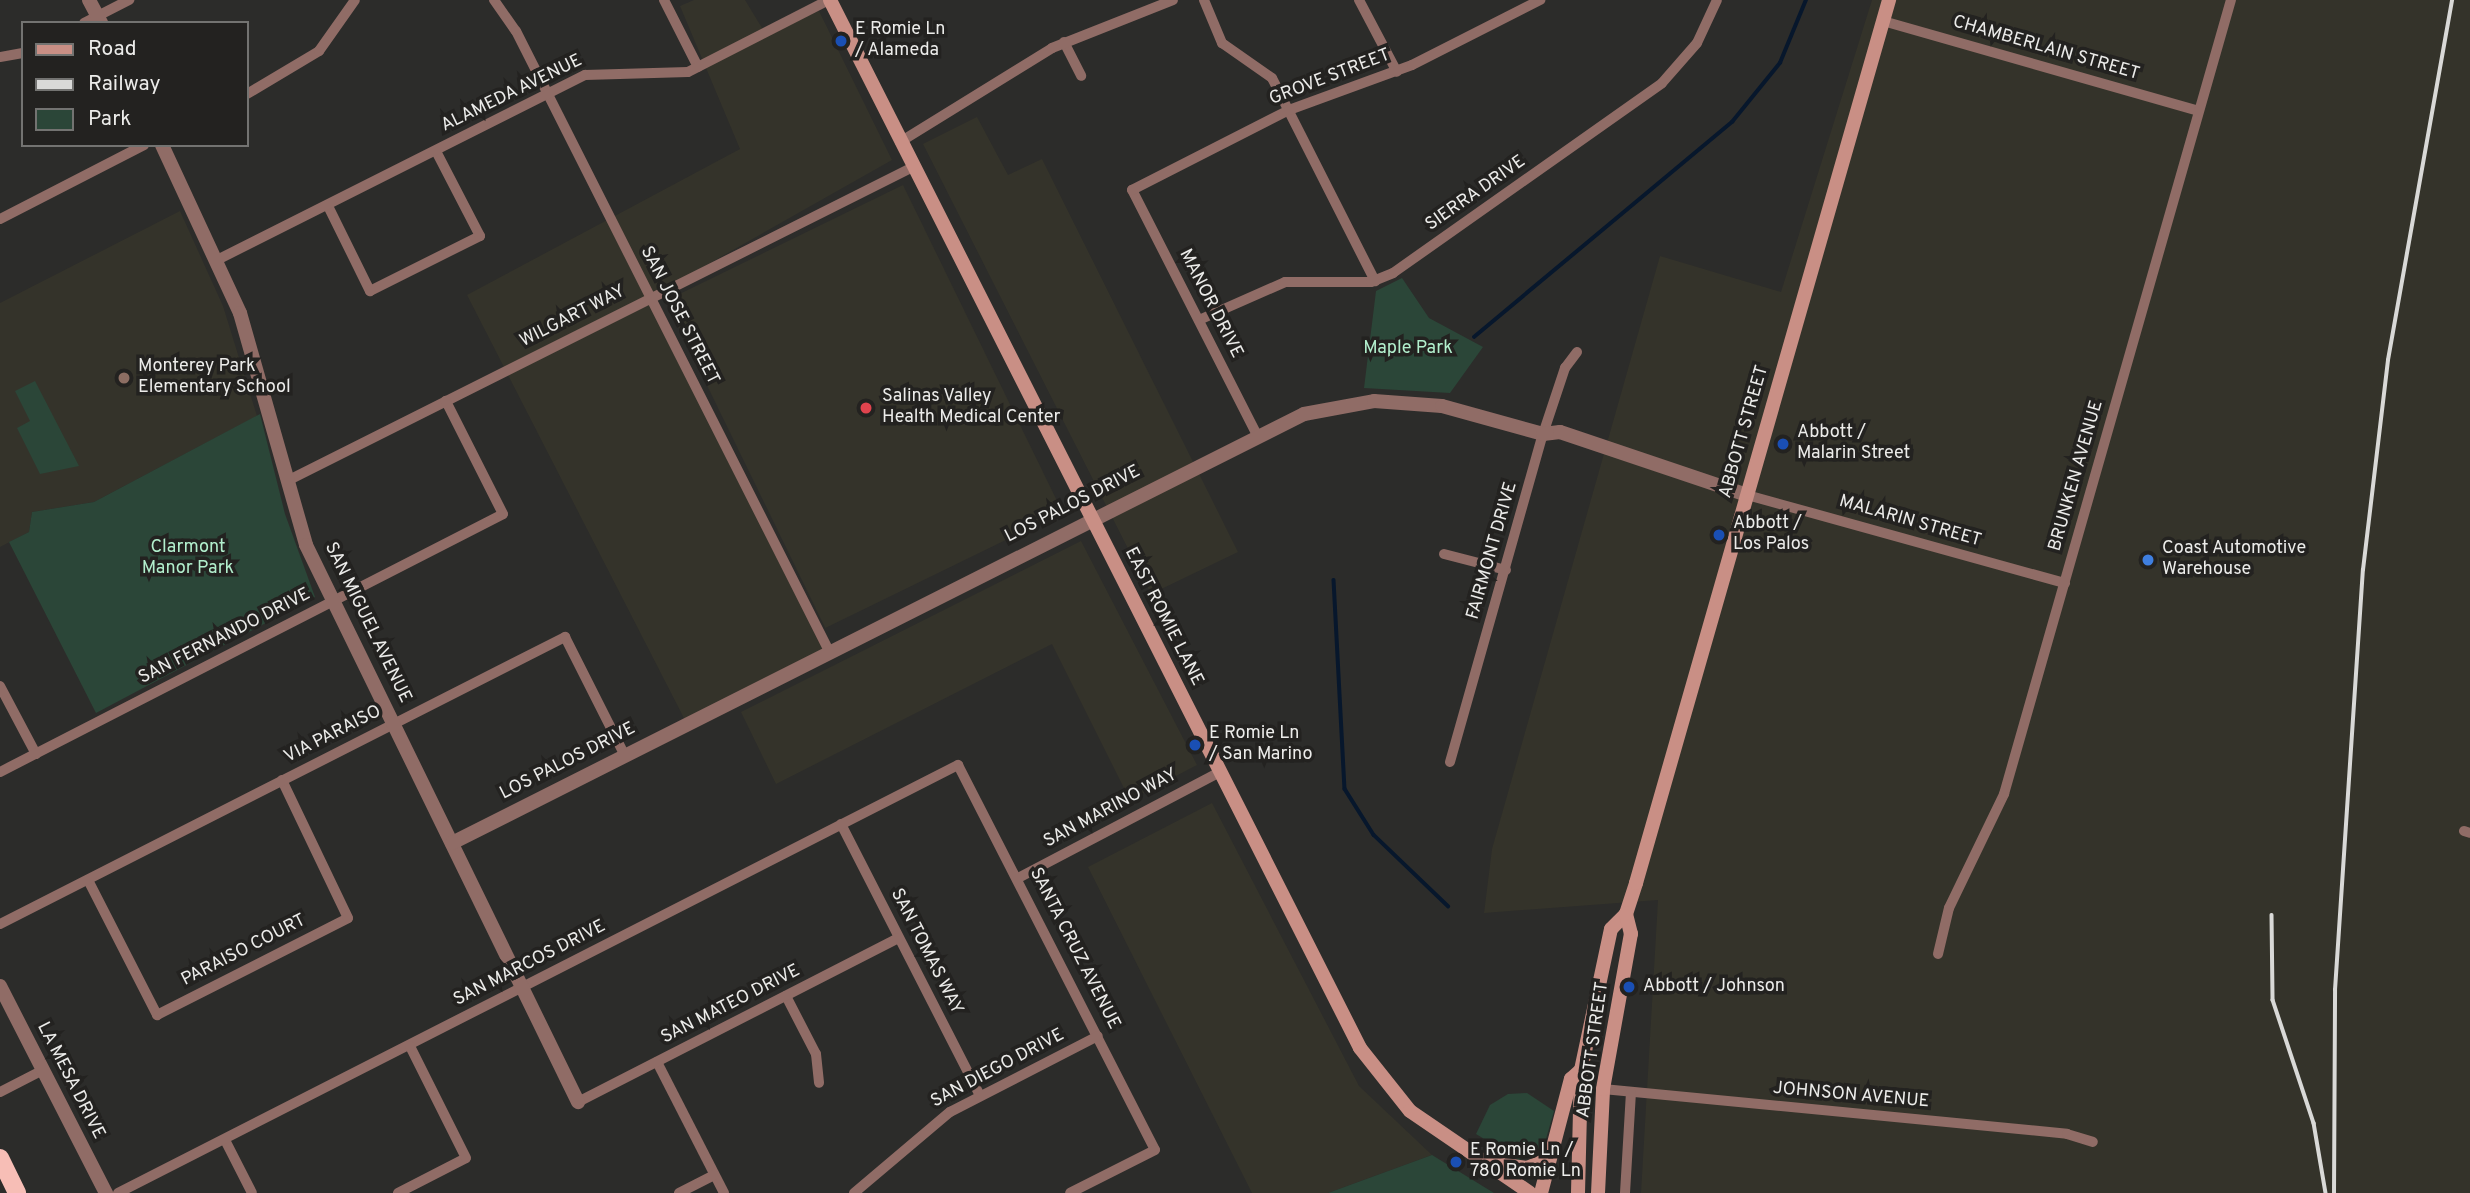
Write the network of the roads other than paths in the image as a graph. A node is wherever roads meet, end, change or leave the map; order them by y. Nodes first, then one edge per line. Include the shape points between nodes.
1 (89, 0) edge
2 (129, 0) edge
3 (355, 0) edge
4 (494, 0) edge
5 (664, 0) edge
6 (829, 0) edge
7 (1173, 0) edge
8 (1203, 0) edge
9 (1359, 0) edge
10 (1540, 0) edge
11 (1717, 0) edge
12 (1889, 0) edge
13 (2231, 0) edge
14 (94, 21) edge
15 (1883, 21) junction
16 (1064, 42) junction
17 (21, 53) edge
18 (0, 57) edge
19 (698, 67) junction
20 (1397, 72) junction
21 (1081, 76) dead end
22 (248, 93) edge
23 (547, 94) junction
24 (1289, 110) junction
25 (2198, 111) junction
26 (900, 142) junction
27 (140, 147) edge
28 (163, 147) edge
29 (436, 150) junction
30 (913, 167) junction
31 (1132, 190) joint
32 (328, 206) junction
33 (0, 219) edge
34 (219, 260) junction
35 (1376, 281) junction
36 (650, 297) junction
37 (1199, 320) junction
38 (1577, 352) dead end
39 (446, 401) junction
40 (1256, 433) junction
41 (1543, 434) junction
42 (287, 481) junction
43 (1747, 495) junction
44 (1092, 517) junction
45 (1444, 554) dead end
46 (1506, 570) junction
47 (2065, 583) junction
48 (334, 600) junction
49 (829, 651) junction
50 (0, 686) edge
51 (395, 723) junction
52 (36, 754) junction
53 (624, 754) junction
54 (1450, 762) dead end
55 (958, 765) joint
56 (0, 772) edge
57 (1220, 772) junction
58 (282, 780) junction
59 (841, 824) junction
60 (452, 843) junction
61 (1018, 878) junction
62 (88, 880) junction
63 (1626, 914) junction
64 (0, 924) edge
65 (899, 938) junction
66 (1938, 954) dead end
67 (0, 986) edge
68 (521, 988) junction
69 (786, 996) junction
70 (1098, 1036) junction
71 (410, 1046) junction
72 (657, 1062) junction
73 (43, 1070) junction
74 (1581, 1070) junction
75 (820, 1083) dead end
76 (1604, 1089) junction
77 (0, 1092) edge
78 (1631, 1093) junction
79 (980, 1096) junction
80 (578, 1102) joint
81 (225, 1140) junction
82 (2093, 1142) dead end
83 (0, 1158) edge
84 (1547, 1160) junction
85 (1476, 1162) junction
86 (714, 1175) junction
87 (18, 1193) edge
88 (106, 1193) edge
89 (118, 1193) edge
90 (252, 1193) edge
91 (398, 1193) edge
92 (679, 1193) edge
93 (723, 1193) edge
94 (854, 1193) edge
95 (1070, 1193) edge
96 (1526, 1193) edge
97 (1541, 1193) edge
98 (1578, 1193) edge
99 (1598, 1193) edge
100 (1625, 1193) edge

1 - 14 street
2 - 14 street
3 - 22 street via 319,51
4 - 23 street, SAN JOSE STREET
5 - 19 street
6 - 19 street, ALAMEDA AVENUE
6 - 26 main road, EAST ROMIE LANE
7 - 16 street
8 - 24 street via 1215,34 1266,72
9 - 20 street
10 - 20 street, GROVE STREET
11 - 35 street, SIERRA DRIVE via 1698,43 1662,83
12 - 15 main road, ABBOTT STREET
13 - 25 street, BRUNKEN AVENUE
15 - 25 street, CHAMBERLAIN STREET
15 - 43 main road, ABBOTT STREET
16 - 21 street
16 - 26 street
17 - 18 street
19 - 23 street, ALAMEDA AVENUE via 663,76 597,72
20 - 24 street, GROVE STREET
23 - 29 street, ALAMEDA AVENUE
23 - 36 street, SAN JOSE STREET
24 - 31 street, GROVE STREET
24 - 35 street
25 - 47 street, BRUNKEN AVENUE
26 - 30 main road, EAST ROMIE LANE
27 - 33 street
28 - 34 street, SAN MIGUEL AVENUE
29 - 32 street, ALAMEDA AVENUE
29 - 32 street via 480,236 370,291
30 - 36 street, WILGART WAY
30 - 44 main road, EAST ROMIE LANE
31 - 37 street, MANOR DRIVE
32 - 34 street, ALAMEDA AVENUE
34 - 42 street, SAN MIGUEL AVENUE via 258,365
35 - 37 street via 1285,282
36 - 39 street, WILGART WAY
36 - 49 street, SAN JOSE STREET
37 - 40 street, MANOR DRIVE
38 - 41 street, FAIRMONT DRIVE via 1565,368
39 - 42 street, WILGART WAY
39 - 48 street, SAN FERNANDO DRIVE via 503,514
40 - 41 street, LOS PALOS DRIVE via 1317,410 1389,401 1442,406
40 - 44 street, LOS PALOS DRIVE
41 - 43 street, LOS PALOS DRIVE via 1560,432
41 - 46 street, FAIRMONT DRIVE
42 - 48 street, SAN MIGUEL AVENUE via 300,530
43 - 47 street, MALARIN STREET
43 - 63 main road, ABBOTT STREET
44 - 49 street, LOS PALOS DRIVE
44 - 57 main road, EAST ROMIE LANE
45 - 46 street
46 - 54 street, FAIRMONT DRIVE
47 - 66 street, BRUNKEN AVENUE via 2004,794 1949,908
48 - 51 street, SAN MIGUEL AVENUE
48 - 52 street, SAN FERNANDO DRIVE
49 - 53 street, LOS PALOS DRIVE
50 - 52 street
51 - 53 street, VIA PARAISO via 565,637
51 - 58 street, VIA PARAISO
51 - 60 street, SAN MIGUEL AVENUE
52 - 56 street, SAN FERNANDO DRIVE
53 - 60 street, LOS PALOS DRIVE
55 - 59 street, SAN MARCOS DRIVE
55 - 61 street, SANTA CRUZ AVENUE
57 - 61 street, SAN MARINO WAY
57 - 85 main road, EAST ROMIE LANE via 1369,1063 1410,1111
58 - 62 street, VIA PARAISO
58 - 62 street, PARAISO COURT via 348,918 156,1015
59 - 65 street, SAN TOMAS WAY
59 - 68 street, SAN MARCOS DRIVE
60 - 68 street, SAN MIGUEL AVENUE
61 - 70 street, SANTA CRUZ AVENUE
62 - 64 street, VIA PARAISO
63 - 74 main road, ABBOTT STREET via 1611,929
63 - 76 main road, ABBOTT STREET via 1632,934
65 - 69 street, SAN MATEO DRIVE
65 - 79 street, SAN TOMAS WAY
67 - 73 street, LA MESA DRIVE
68 - 71 street, SAN MARCOS DRIVE
68 - 80 street, SAN MIGUEL AVENUE
69 - 72 street, SAN MATEO DRIVE
69 - 75 street via 816,1054
70 - 79 street, SAN DIEGO DRIVE
70 - 95 street, SANTA CRUZ AVENUE via 1155,1150
71 - 81 street, SAN MARCOS DRIVE
71 - 91 street via 466,1158
72 - 80 street, SAN MATEO DRIVE
72 - 86 street
73 - 77 street
73 - 88 street, LA MESA DRIVE
74 - 84 main road via 1572,1079
74 - 98 main road, ABBOTT STREET
76 - 78 street, JOHNSON AVENUE
76 - 99 main road, ABBOTT STREET
78 - 82 street, JOHNSON AVENUE via 2067,1134
78 - 100 street
79 - 94 street, SAN DIEGO DRIVE via 939,1119
81 - 89 street, SAN MARCOS DRIVE
81 - 90 street
83 - 87 highway
84 - 85 main road via 1527,1168
84 - 97 main road
85 - 96 main road, EAST ROMIE LANE
86 - 92 street
86 - 93 street

